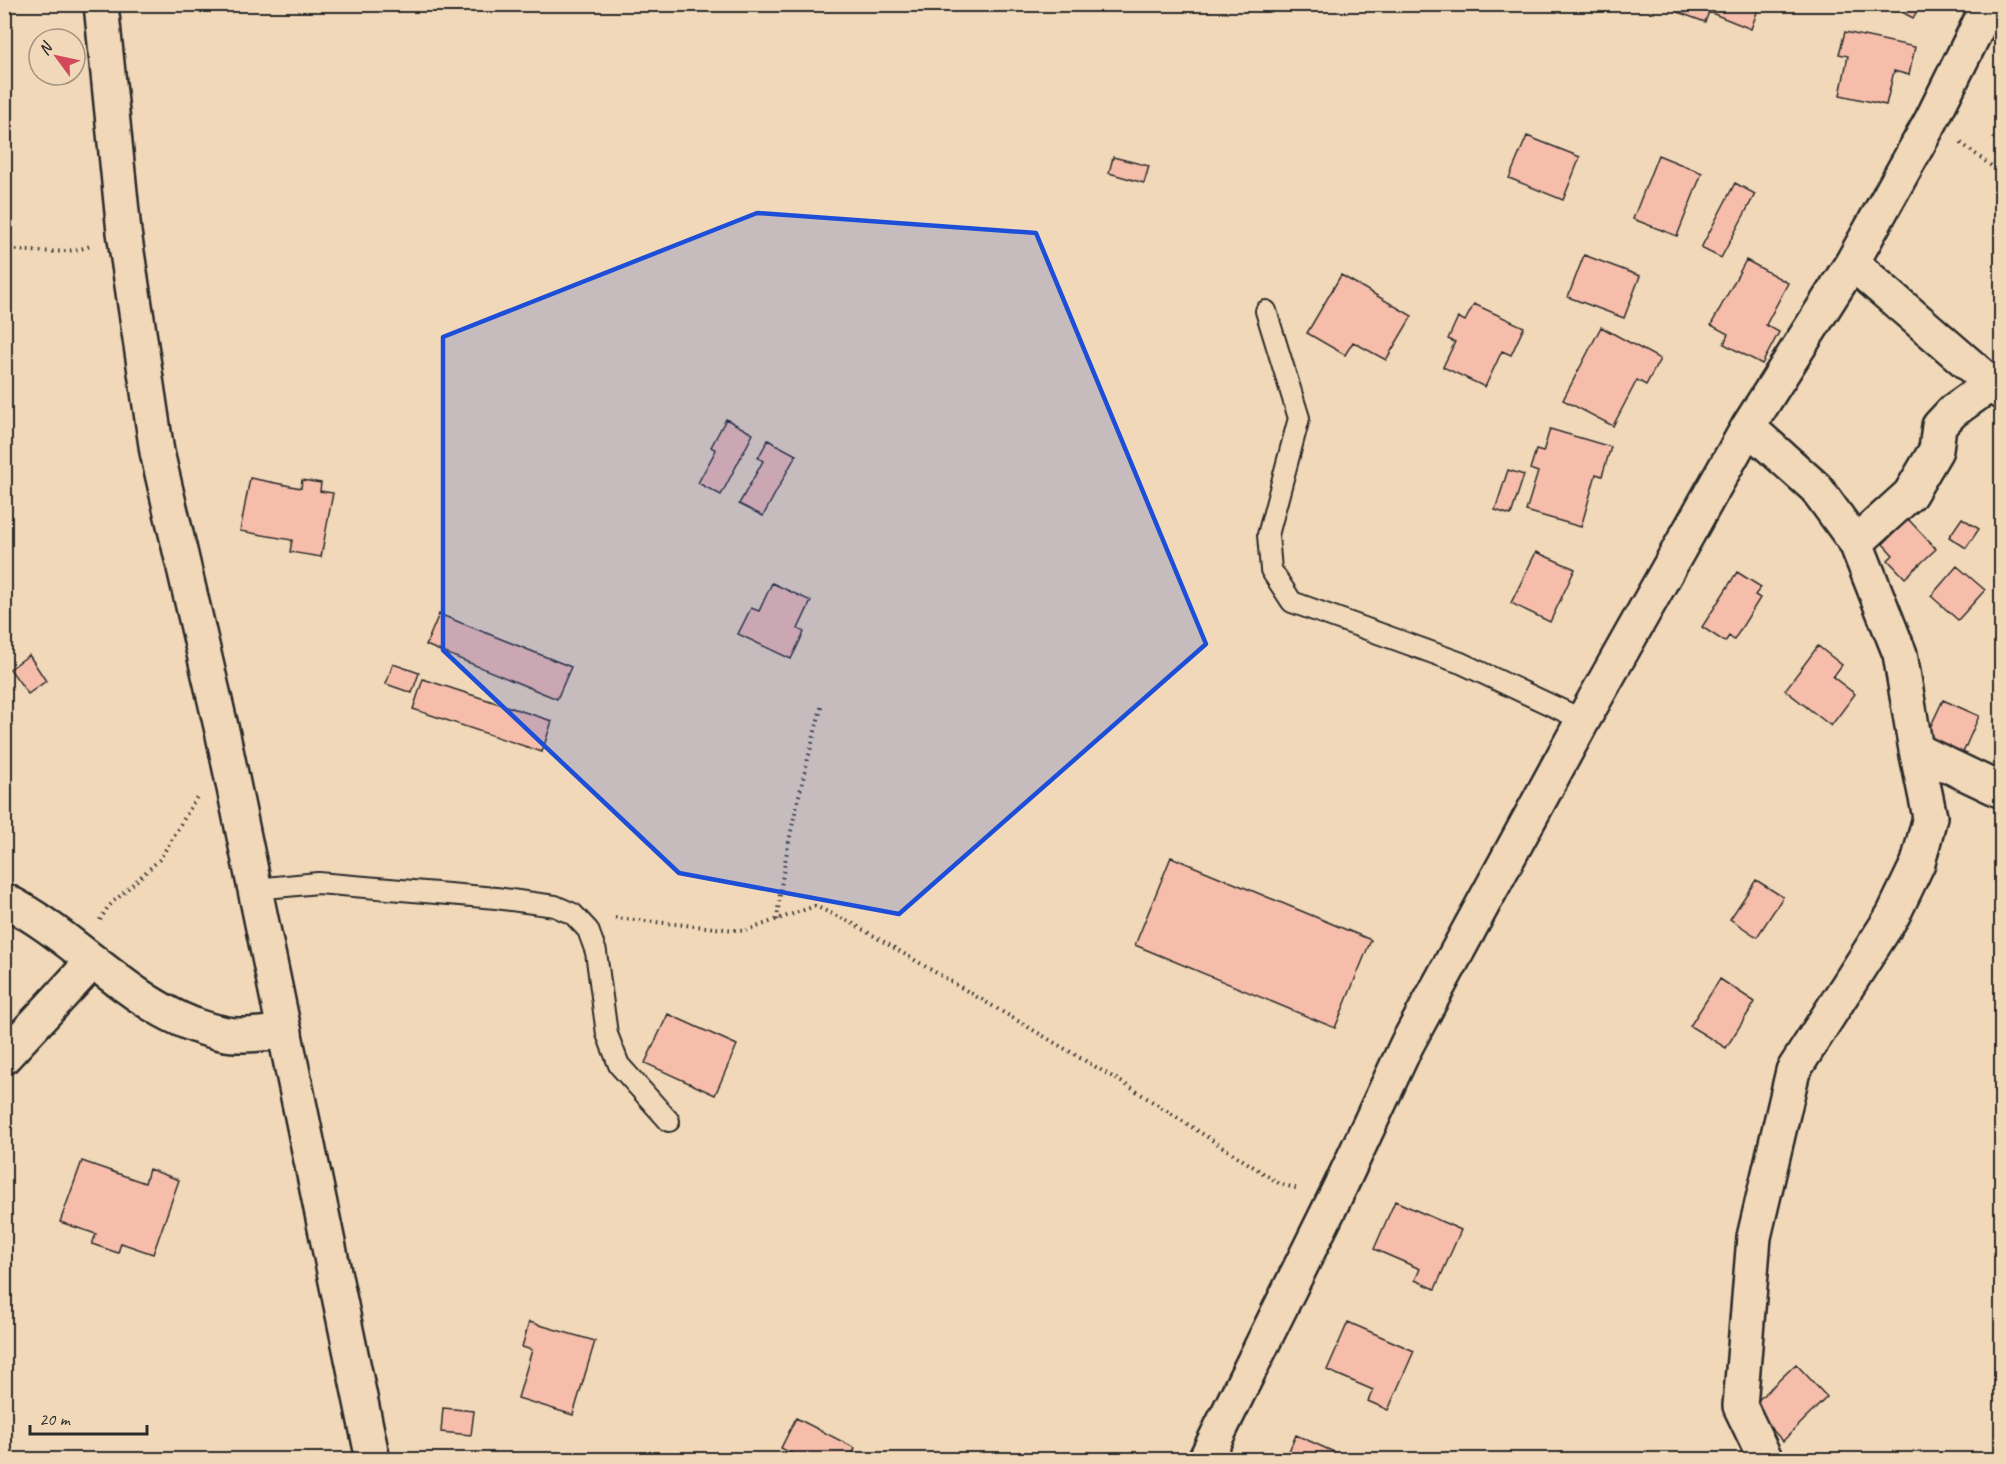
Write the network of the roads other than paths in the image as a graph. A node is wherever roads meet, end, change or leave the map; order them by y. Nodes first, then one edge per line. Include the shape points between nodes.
1 (101, 4) edge
2 (1989, 4) edge
3 (1852, 263) junction
4 (1266, 311) dead end
5 (1996, 388) edge
6 (1748, 427) junction
7 (1856, 543) junction
8 (1583, 720) junction
9 (1916, 750) junction
10 (2001, 791) edge
11 (255, 889) junction
12 (4, 900) edge
13 (86, 956) junction
14 (285, 1032) junction
15 (4, 1057) edge
16 (669, 1121) dead end
17 (373, 1460) edge
18 (1205, 1460) edge
19 (1766, 1460) edge

1 - 11 street via 124,232 157,452
2 - 3 street via 1931,121
3 - 5 street
3 - 6 street
4 - 8 lane via 1299,418 1268,535 1271,570 1292,602 1461,663
5 - 7 street via 1953,411 1939,426 1936,450 1910,494
6 - 7 street via 1816,488
6 - 8 street
7 - 9 street via 1900,654
8 - 18 street via 1407,1044
9 - 10 street
9 - 19 street via 1930,817 1918,863 1893,915 1793,1071 1754,1237 1740,1406
11 - 14 street
11 - 16 lane via 318,883 496,898 555,906 573,914 588,930 596,952 607,1034 619,1065
12 - 13 street via 47,925
13 - 14 street via 177,1019 227,1035
13 - 15 street
14 - 17 street

